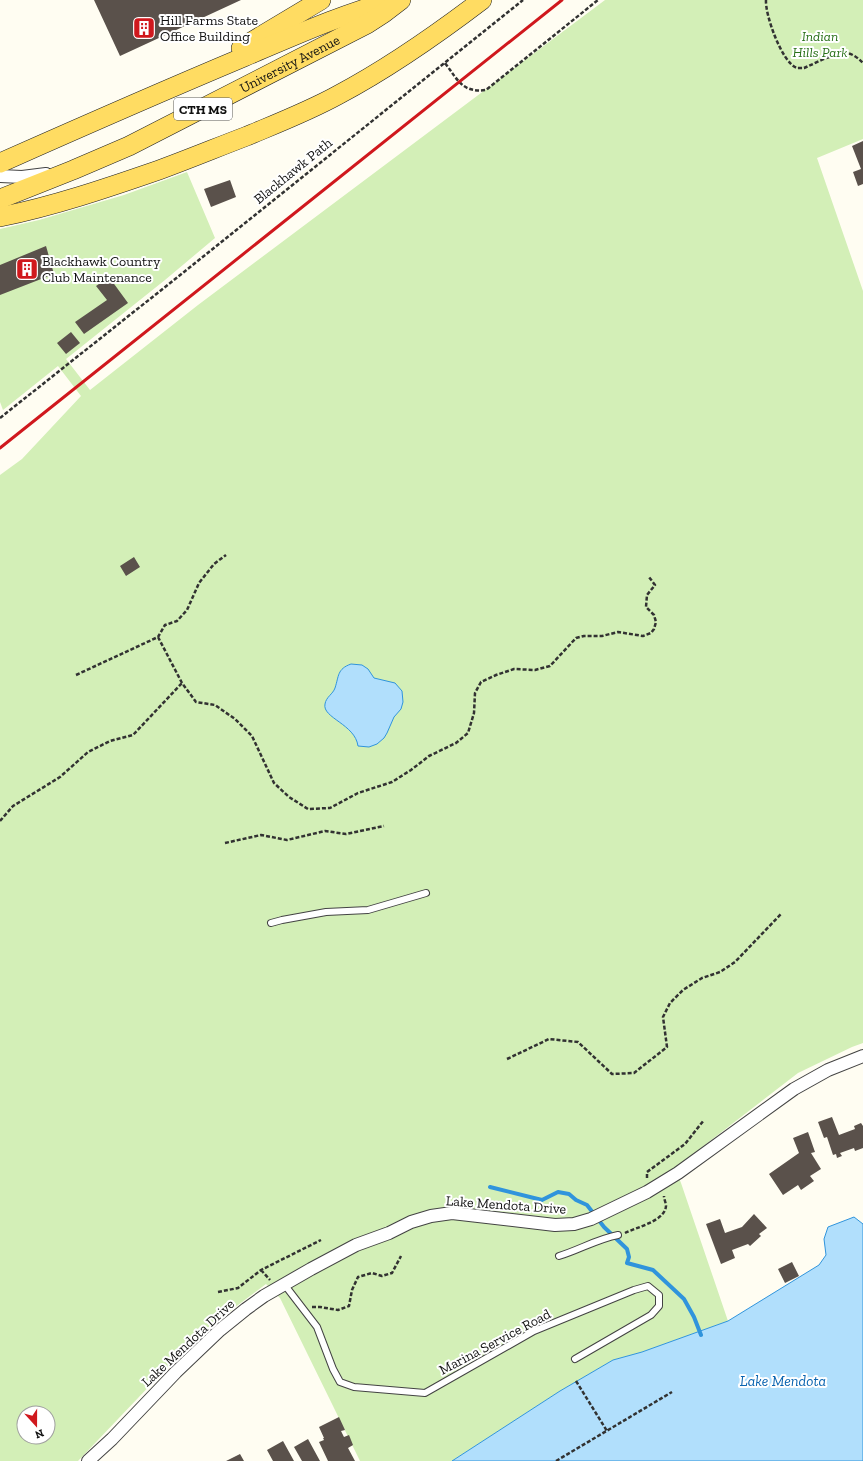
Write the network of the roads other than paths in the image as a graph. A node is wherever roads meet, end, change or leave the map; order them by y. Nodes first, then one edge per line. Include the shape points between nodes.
1 (321, 0) edge
2 (394, 0) edge
3 (401, 0) edge
4 (482, 0) edge
5 (187, 81) junction
6 (0, 163) edge
7 (73, 170) junction
8 (0, 176) edge
9 (0, 199) edge
10 (0, 217) edge
11 (426, 893) dead end
12 (271, 923) dead end
13 (863, 1056) edge
14 (618, 1235) dead end
15 (559, 1256) dead end
16 (284, 1284) junction
17 (575, 1358) dead end
18 (88, 1461) edge

1 - 5 main road
2 - 5 main road, University Avenue / CTH MS via 347,14
3 - 7 main road, University Avenue / CTH MS via 371,22 129,146
4 - 10 main road via 414,50 338,95 287,119 122,183
5 - 6 main road, University Avenue / CTH MS
7 - 8 street via 27,177
7 - 9 main road, University Avenue / CTH MS
11 - 12 lane via 368,910 326,912
13 - 16 street, Lake Mendota Drive via 828,1070 794,1089 678,1173 647,1192 591,1219 574,1224 556,1225 452,1213 431,1216 356,1245
14 - 15 lane
16 - 17 lane, Marina Service Road via 318,1327 340,1382 354,1387 425,1393 534,1331 634,1290 648,1286 659,1295 659,1306 651,1315
16 - 18 street, Lake Mendota Drive via 220,1330

